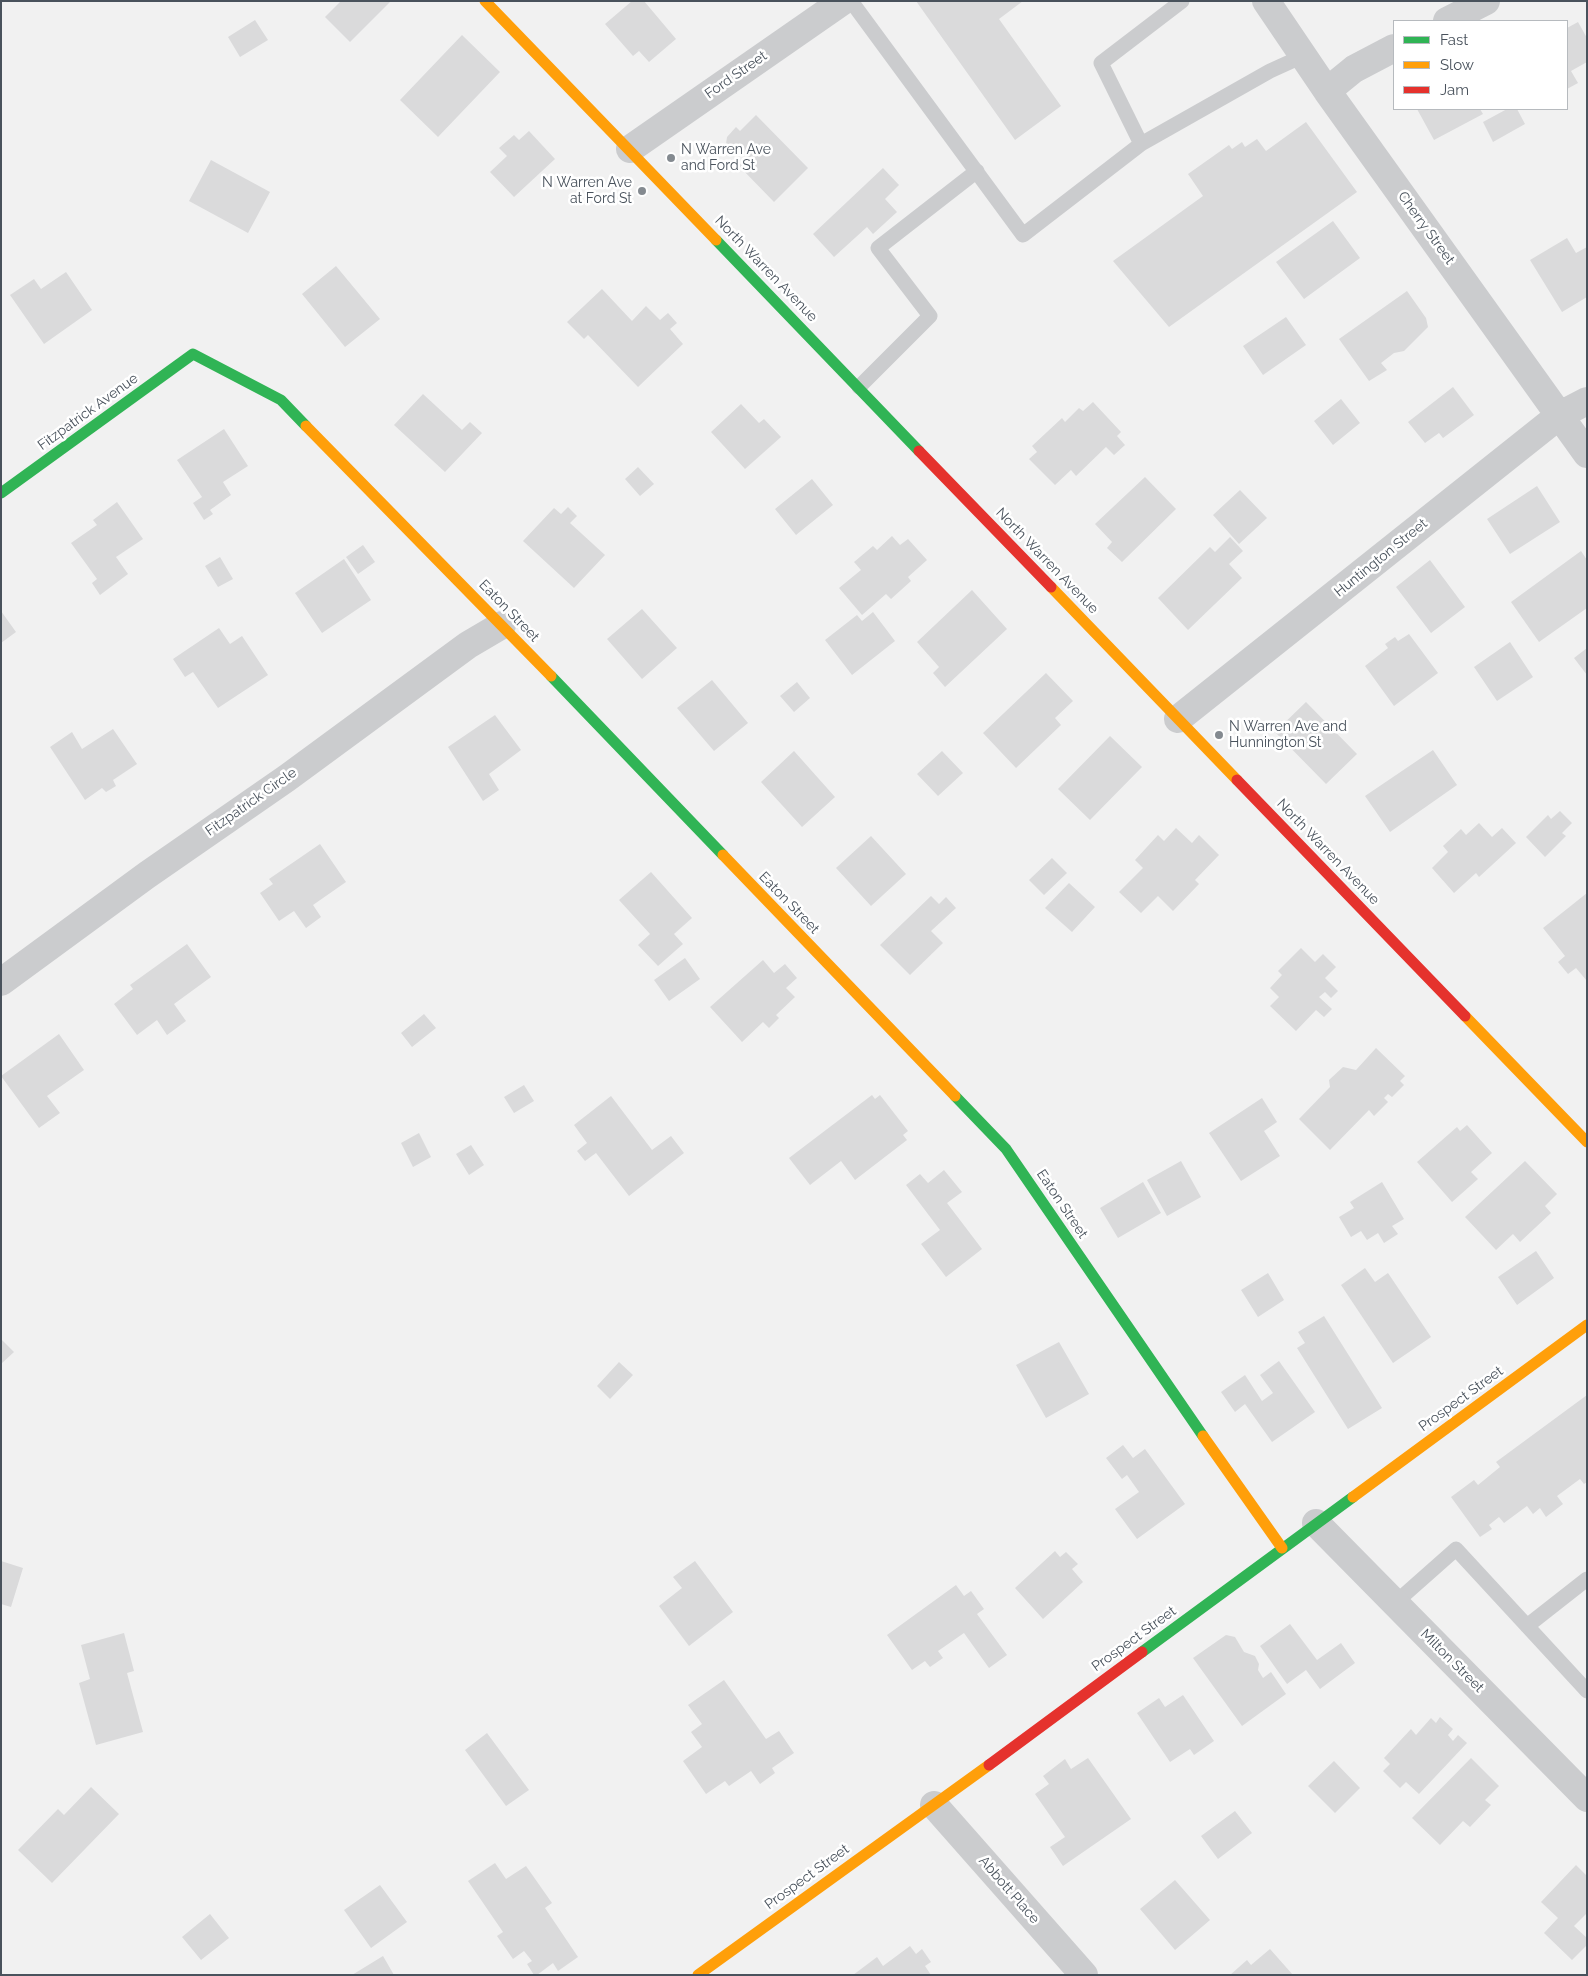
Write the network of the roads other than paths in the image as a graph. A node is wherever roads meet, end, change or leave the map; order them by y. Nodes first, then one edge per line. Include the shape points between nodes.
1 (485, 1) edge
2 (843, 1) edge
3 (851, 1) edge
4 (1182, 1) edge
5 (1266, 1) edge
6 (1486, 1) edge
7 (1449, 20) edge
8 (1393, 49) edge
9 (1303, 56) junction
10 (1327, 91) junction
11 (1141, 144) junction
12 (630, 149) junction
13 (976, 171) junction
14 (193, 354) joint
15 (859, 387) junction
16 (1587, 401) edge
17 (1560, 415) junction
18 (1587, 454) edge
19 (1, 493) edge
20 (502, 625) junction
21 (1178, 719) junction
22 (1, 982) edge
23 (1587, 1142) edge
24 (1587, 1324) edge
25 (1316, 1524) junction
26 (1282, 1548) junction
27 (1587, 1580) edge
28 (1395, 1603) junction
29 (1527, 1626) junction
30 (1587, 1690) edge
31 (1587, 1798) edge
32 (934, 1805) junction
33 (698, 1975) edge
34 (1084, 1975) edge

1 - 12 street, North Warren Avenue
2 - 12 street, Ford Street
3 - 13 lane
4 - 11 lane via 1100,63
5 - 9 street, Cherry Street
6 - 7 street
8 - 10 street via 1354,70
9 - 10 street, Cherry Street
9 - 11 lane via 1270,71
10 - 17 street, Cherry Street
11 - 13 lane via 1023,235
12 - 15 street, North Warren Avenue
13 - 15 lane via 878,248 930,316
14 - 19 street, Fitzpatrick Avenue
14 - 20 street, Eaton Street via 281,400
15 - 21 street, North Warren Avenue
16 - 17 street, Huntington Street
17 - 18 street, Cherry Street
17 - 21 street, Huntington Street
20 - 22 street, Fitzpatrick Circle via 468,645
20 - 26 street, Eaton Street via 1006,1150
21 - 23 street, North Warren Avenue
24 - 25 street, Prospect Street
25 - 26 street, Prospect Street
25 - 28 street, Milton Street
26 - 32 street, Prospect Street
27 - 29 lane
28 - 29 lane via 1456,1550
28 - 31 street, Milton Street
29 - 30 lane
32 - 33 street, Prospect Street
32 - 34 street, Abbott Place

